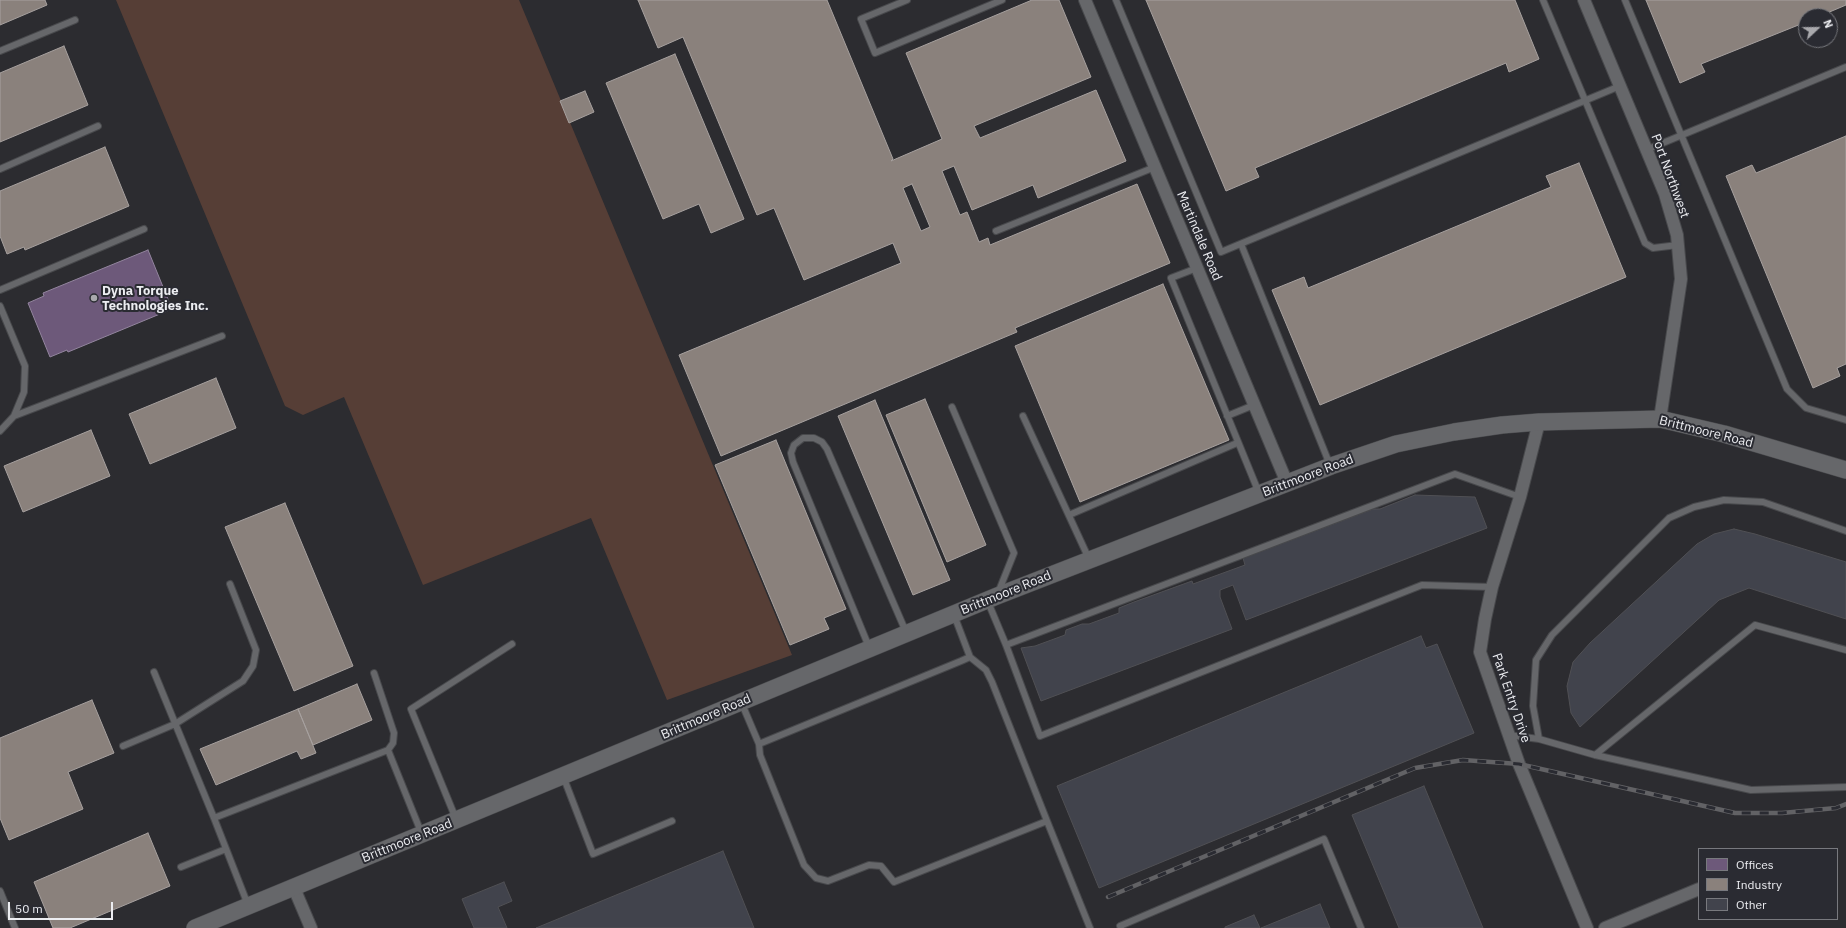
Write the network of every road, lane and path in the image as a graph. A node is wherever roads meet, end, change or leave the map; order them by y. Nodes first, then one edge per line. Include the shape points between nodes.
1 (907, 0) edge
2 (1002, 0) edge
3 (1085, 0) edge
4 (1116, 0) edge
5 (1543, 0) edge
6 (1584, 0) edge
7 (1625, 0) edge
8 (75, 20) dead end
9 (0, 51) edge
10 (1846, 67) edge
11 (1620, 86) junction
12 (1585, 101) junction
13 (98, 126) dead end
14 (1681, 136) junction
15 (1646, 150) junction
16 (1155, 167) junction
17 (0, 168) edge
18 (144, 229) dead end
19 (996, 230) dead end
20 (1241, 244) junction
21 (1678, 245) junction
22 (1197, 268) junction
23 (0, 290) edge
24 (0, 306) edge
25 (222, 336) dead end
26 (1254, 405) junction
27 (952, 407) dead end
28 (14, 416) junction
29 (1023, 416) dead end
30 (1227, 416) junction
31 (1660, 419) junction
32 (1846, 420) edge
33 (1539, 422) junction
34 (0, 431) edge
35 (1237, 443) junction
36 (1331, 466) junction
37 (1846, 470) edge
38 (1287, 484) junction
39 (1259, 494) junction
40 (1520, 497) junction
41 (1069, 515) junction
42 (1846, 531) edge
43 (1090, 560) junction
44 (230, 584) dead end
45 (1492, 587) junction
46 (992, 598) junction
47 (954, 614) junction
48 (906, 633) junction
49 (512, 644) dead end
50 (1006, 645) junction
51 (869, 648) junction
52 (1846, 650) edge
53 (970, 657) junction
54 (154, 672) dead end
55 (374, 673) dead end
56 (741, 702) junction
57 (176, 724) junction
58 (1508, 735) junction
59 (1539, 739) junction
60 (759, 744) junction
61 (123, 746) dead end
62 (388, 750) junction
63 (1595, 755) junction
64 (563, 776) junction
65 (1846, 787) edge
66 (214, 818) junction
67 (457, 820) junction
68 (672, 821) dead end
69 (1047, 821) junction
70 (422, 835) junction
71 (226, 849) junction
72 (181, 867) dead end
73 (294, 888) junction
74 (1698, 889) edge
75 (0, 891) edge
76 (248, 906) junction
77 (15, 928) edge
78 (195, 928) edge
79 (311, 928) edge
80 (1090, 928) edge
81 (1121, 928) edge
82 (1361, 928) edge
83 (1587, 928) edge
84 (1605, 928) edge

1 - 2 lane via 861,19 875,53
3 - 16 street, Martindale Road
4 - 20 lane via 1221,252
5 - 12 lane
6 - 11 street, Port Northwest
7 - 14 lane
8 - 9 lane
10 - 14 lane
11 - 12 lane
11 - 15 street, Port Northwest
12 - 20 lane
12 - 21 lane via 1645,243 1653,248
13 - 17 lane
14 - 15 lane
14 - 32 lane via 1786,389 1806,408
15 - 21 street, Port Northwest via 1665,194
16 - 19 lane
16 - 22 street, Martindale Road
18 - 23 lane
20 - 36 lane
21 - 31 street, Port Northwest via 1681,278
22 - 26 street, Martindale Road
22 - 30 lane via 1171,278
24 - 28 lane via 25,366 24,392
25 - 28 lane
26 - 30 lane
26 - 38 street, Martindale Road
27 - 46 lane via 1014,552
28 - 34 lane
29 - 41 lane
30 - 35 lane
31 - 33 main road, Brittmoore Road
31 - 37 main road, Brittmoore Road via 1724,434
33 - 36 main road, Brittmoore Road via 1461,431 1396,444
33 - 40 street, Park Entry Drive
35 - 39 lane
35 - 41 lane
36 - 38 main road, Brittmoore Road
38 - 39 main road, Brittmoore Road
39 - 43 main road, Brittmoore Road
40 - 45 street, Park Entry Drive
40 - 50 lane via 1454,474
41 - 43 lane
42 - 59 lane via 1763,502 1724,500 1694,507 1669,518 1552,635 1536,660 1533,706
43 - 46 main road, Brittmoore Road
44 - 57 lane via 254,641 256,650 253,666 243,681
45 - 50 lane via 1422,585 1040,736
45 - 58 street, Park Entry Drive via 1480,652
46 - 47 main road, Brittmoore Road
46 - 50 lane
47 - 48 main road, Brittmoore Road
47 - 53 lane
48 - 51 main road, Brittmoore Road
48 - 51 lane via 827,450 822,442 814,438 803,438 794,445 791,453 792,462
49 - 67 lane via 411,709
51 - 56 main road, Brittmoore Road
52 - 63 lane via 1755,625
53 - 60 lane
53 - 69 lane via 986,670 992,682
54 - 57 lane
55 - 62 lane via 394,733 393,743
56 - 60 lane
56 - 64 main road, Brittmoore Road
57 - 61 lane
57 - 66 lane
58 - 59 lane
58 - 83 street, Park Entry Drive
59 - 63 lane
60 - 69 lane via 760,755 804,865 816,878 828,881 869,865 881,866 894,882
62 - 66 lane
62 - 70 lane
63 - 65 lane via 1751,790
64 - 67 main road, Brittmoore Road
64 - 68 lane via 593,854
66 - 71 lane
67 - 70 main road, Brittmoore Road
69 - 80 lane
70 - 73 main road, Brittmoore Road
71 - 72 lane
71 - 76 lane
73 - 76 main road, Brittmoore Road
73 - 79 street
74 - 84 street
75 - 77 lane
76 - 78 main road, Brittmoore Road
81 - 82 lane via 1120,926 1324,839

